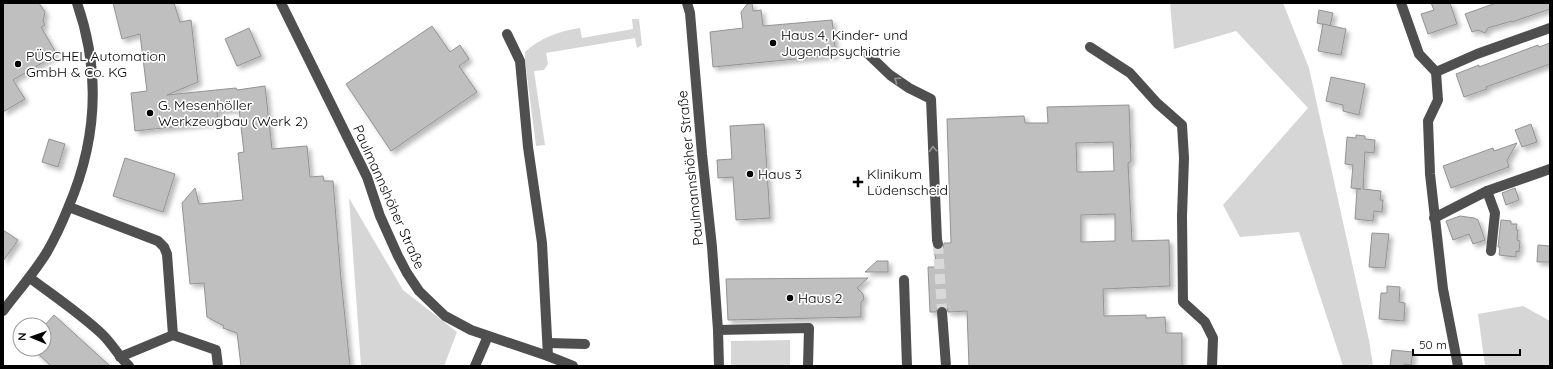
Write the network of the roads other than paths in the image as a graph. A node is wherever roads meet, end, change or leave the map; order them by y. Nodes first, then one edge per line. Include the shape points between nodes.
1 (77, 3) edge
2 (281, 3) edge
3 (687, 3) edge
4 (1400, 3) edge
5 (1550, 28) edge
6 (506, 34) dead end
7 (1090, 47) dead end
8 (867, 53) dead end
9 (1436, 72) junction
10 (1550, 169) edge
11 (1487, 191) junction
12 (69, 207) junction
13 (1434, 218) junction
14 (938, 244) tunnel mouth
15 (1491, 251) dead end
16 (30, 278) junction
17 (904, 280) dead end
18 (3, 311) edge
19 (942, 312) tunnel mouth
20 (718, 330) junction
21 (173, 334) junction
22 (488, 336) junction
23 (548, 343) junction
24 (585, 344) dead end
25 (548, 356) junction
26 (120, 357) junction
27 (129, 366) edge
28 (218, 366) edge
29 (475, 366) edge
30 (573, 366) edge
31 (719, 366) edge
32 (808, 366) edge
33 (907, 366) edge
34 (946, 366) edge
35 (1212, 366) edge
36 (1458, 366) edge

1 - 12 street via 88,38 93,82 92,112 86,156
2 - 22 street, Paulmannshöher Straße via 368,177 380,216 407,273 419,291 445,316 470,330
3 - 20 street, Paulmannshöher Straße via 690,13
4 - 9 street via 1419,54
5 - 9 street via 1477,54
6 - 23 street via 520,61 528,147 542,243
7 - 35 street via 1130,73 1157,103 1182,125 1183,302 1205,322 1213,338
14 -> 8 street via 931,99 890,75
9 - 13 street via 1438,100 1428,121
10 - 11 street
11 - 13 street
11 - 15 street via 1494,213
12 - 16 street via 48,251
12 - 21 street via 158,241 164,247 167,254
13 - 36 street via 1443,289
16 - 18 street
16 - 26 street via 104,336
17 - 33 street
19 - 34 street
20 - 31 street, Paulmannshöher Straße
20 - 32 street via 808,328
21 - 26 street
21 - 28 street via 216,350
22 - 25 street, Paulmannshöher Straße
22 - 29 street
23 - 24 street
23 - 25 street
25 - 30 street, Paulmannshöher Straße
26 - 27 street

